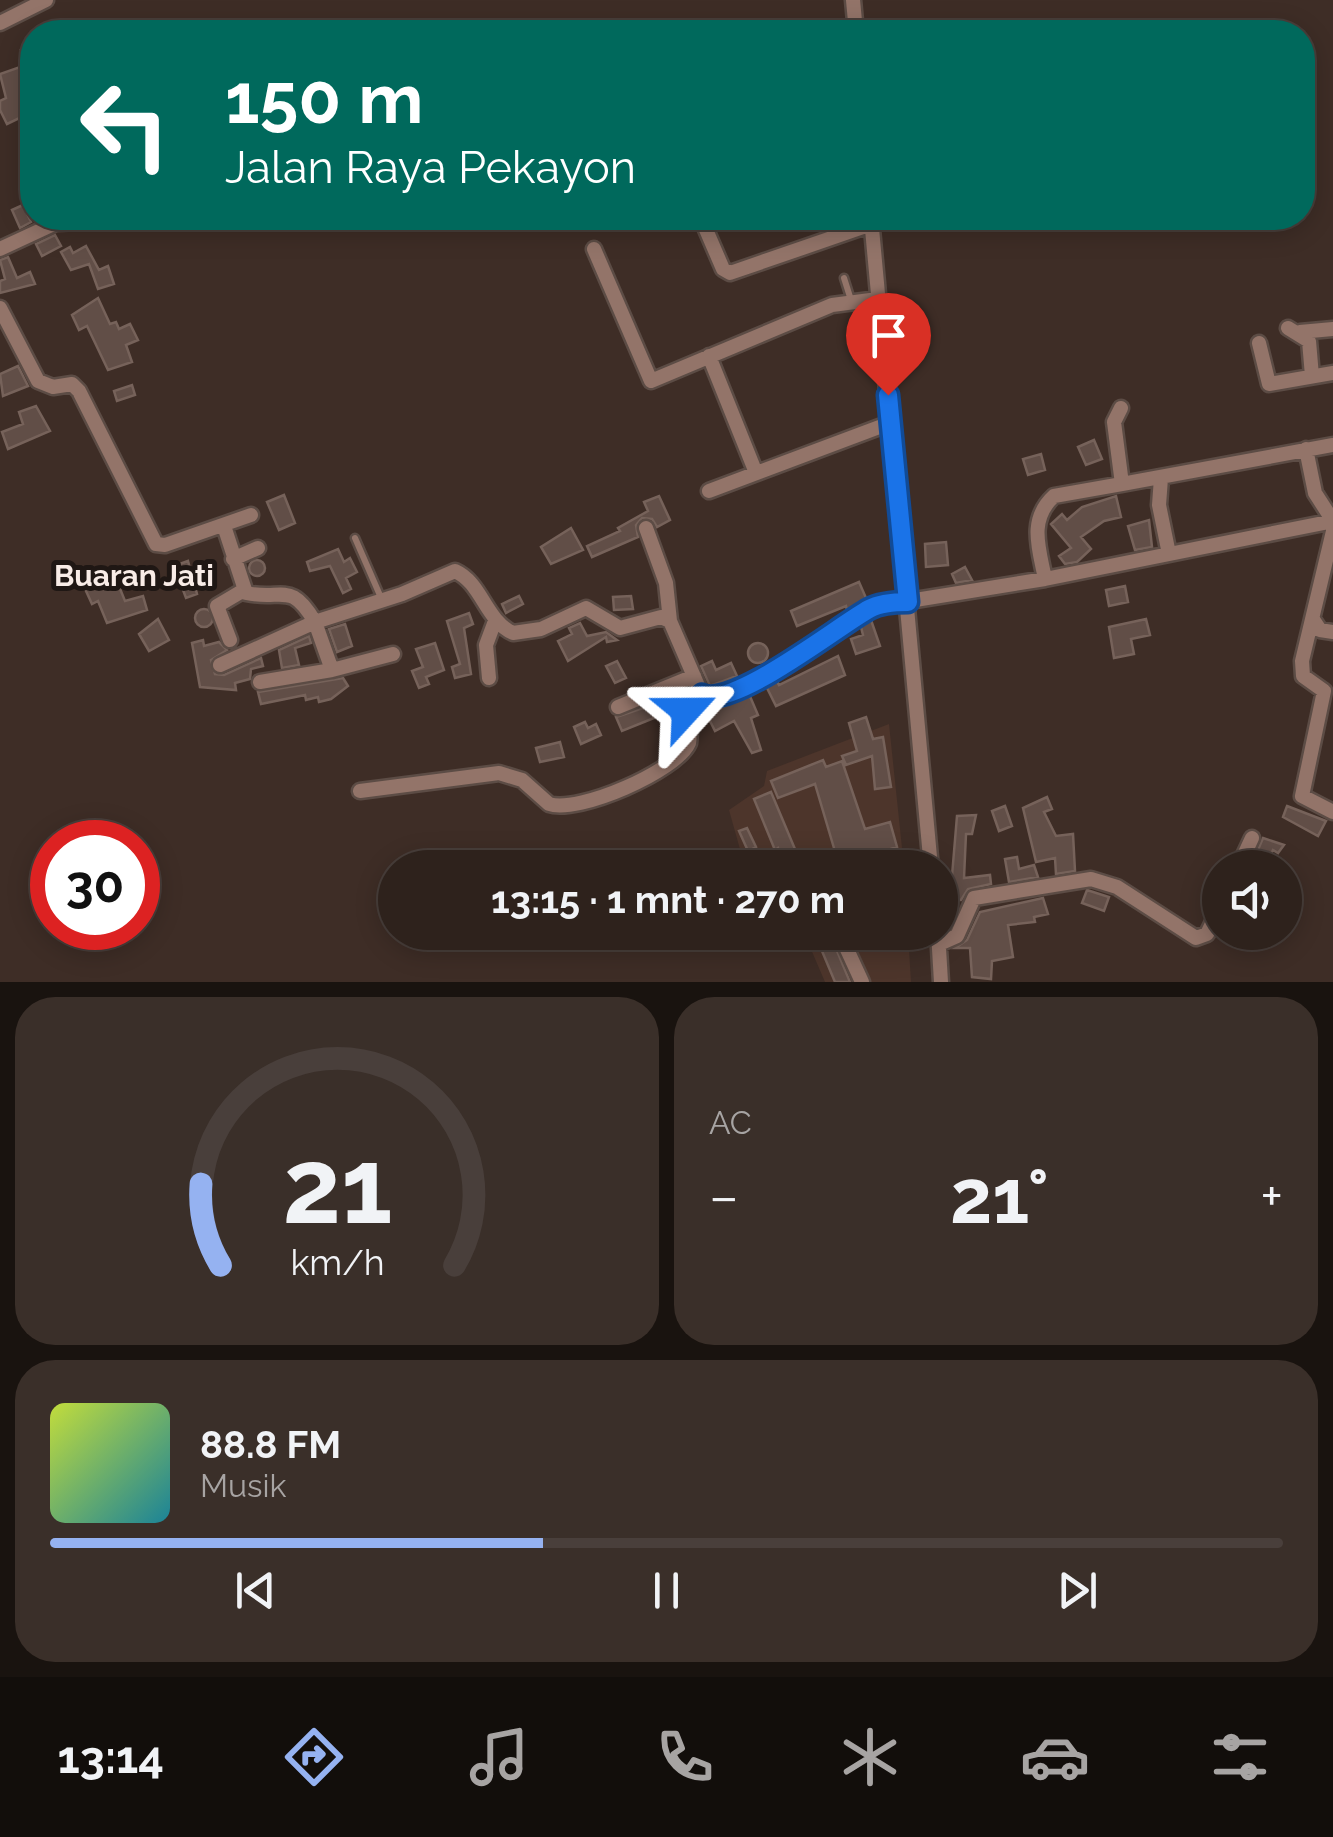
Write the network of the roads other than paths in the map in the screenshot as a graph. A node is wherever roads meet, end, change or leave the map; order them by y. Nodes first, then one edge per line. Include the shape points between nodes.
1 (46, 0) edge
2 (0, 23) edge
3 (43, 230) edge
4 (706, 230) edge
5 (847, 230) edge
6 (873, 230) edge
7 (594, 248) dead end
8 (0, 249) edge
9 (844, 278) dead end
10 (878, 299) junction
11 (851, 300) junction
12 (0, 308) edge
13 (1333, 329) edge
14 (1259, 343) dead end
15 (708, 356) junction
16 (1333, 373) edge
17 (1312, 376) junction
18 (1120, 408) dead end
19 (890, 423) junction
20 (1333, 445) edge
21 (1306, 449) junction
22 (756, 472) junction
23 (1161, 478) junction
24 (1122, 484) junction
25 (709, 491) dead end
26 (251, 515) dead end
27 (1333, 521) edge
28 (224, 526) junction
29 (646, 528) dead end
30 (355, 538) dead end
31 (258, 548) dead end
32 (1169, 554) junction
33 (232, 559) junction
34 (1045, 579) junction
35 (244, 590) junction
36 (383, 601) junction
37 (904, 602) junction
38 (670, 621) junction
39 (1314, 621) junction
40 (315, 622) junction
41 (495, 622) junction
42 (1333, 632) edge
43 (230, 640) dead end
44 (393, 654) dead end
45 (220, 665) dead end
46 (332, 670) junction
47 (694, 676) junction
48 (490, 678) dead end
49 (260, 682) dead end
50 (702, 695) junction
51 (618, 708) dead end
52 (360, 790) dead end
53 (1331, 820) edge
54 (1252, 838) dead end
55 (930, 850) edge
56 (1246, 850) edge
57 (958, 934) edge
58 (1202, 936) edge
59 (847, 950) edge
60 (939, 950) edge
61 (862, 982) edge
62 (941, 982) edge

1 - 2 street
3 - 8 street
4 - 5 street via 730,273
6 - 10 street
7 - 15 street via 650,380
9 - 11 lane
10 - 11 street
10 - 19 street
11 - 15 street
12 - 28 street via 38,382 72,384 79,392 154,541 165,545
13 - 17 street via 1294,330 1311,349
14 - 17 street via 1269,384
15 - 22 street
16 - 17 street
18 - 24 street via 1114,422
19 - 22 street
19 - 37 street
20 - 21 street
21 - 23 street
21 - 27 street via 1315,493
22 - 25 street
23 - 24 street
23 - 32 street via 1158,504
24 - 34 street via 1046,503 1036,529
26 - 28 street
27 - 32 street
27 - 39 street
28 - 33 street
29 - 38 street via 666,583
30 - 36 lane
31 - 33 street
32 - 34 street
33 - 35 street
34 - 37 street
35 - 40 street via 288,593
35 - 43 street via 218,606
36 - 40 street
36 - 41 street via 456,571
37 - 50 street via 872,607 764,675 713,698
37 - 55 street
38 - 41 street via 613,627 586,608 528,633
38 - 47 street
39 - 42 street
39 - 53 street via 1302,673 1324,691 1302,796
40 - 45 street
40 - 46 street
41 - 48 street via 486,645
44 - 46 street
46 - 49 street
47 - 50 street
47 - 51 street
50 - 52 street via 687,706 689,743 677,760 583,804 550,804 522,780 499,773
54 - 56 street
57 - 58 street via 974,898 1058,881 1106,882
59 - 61 street
60 - 62 street

